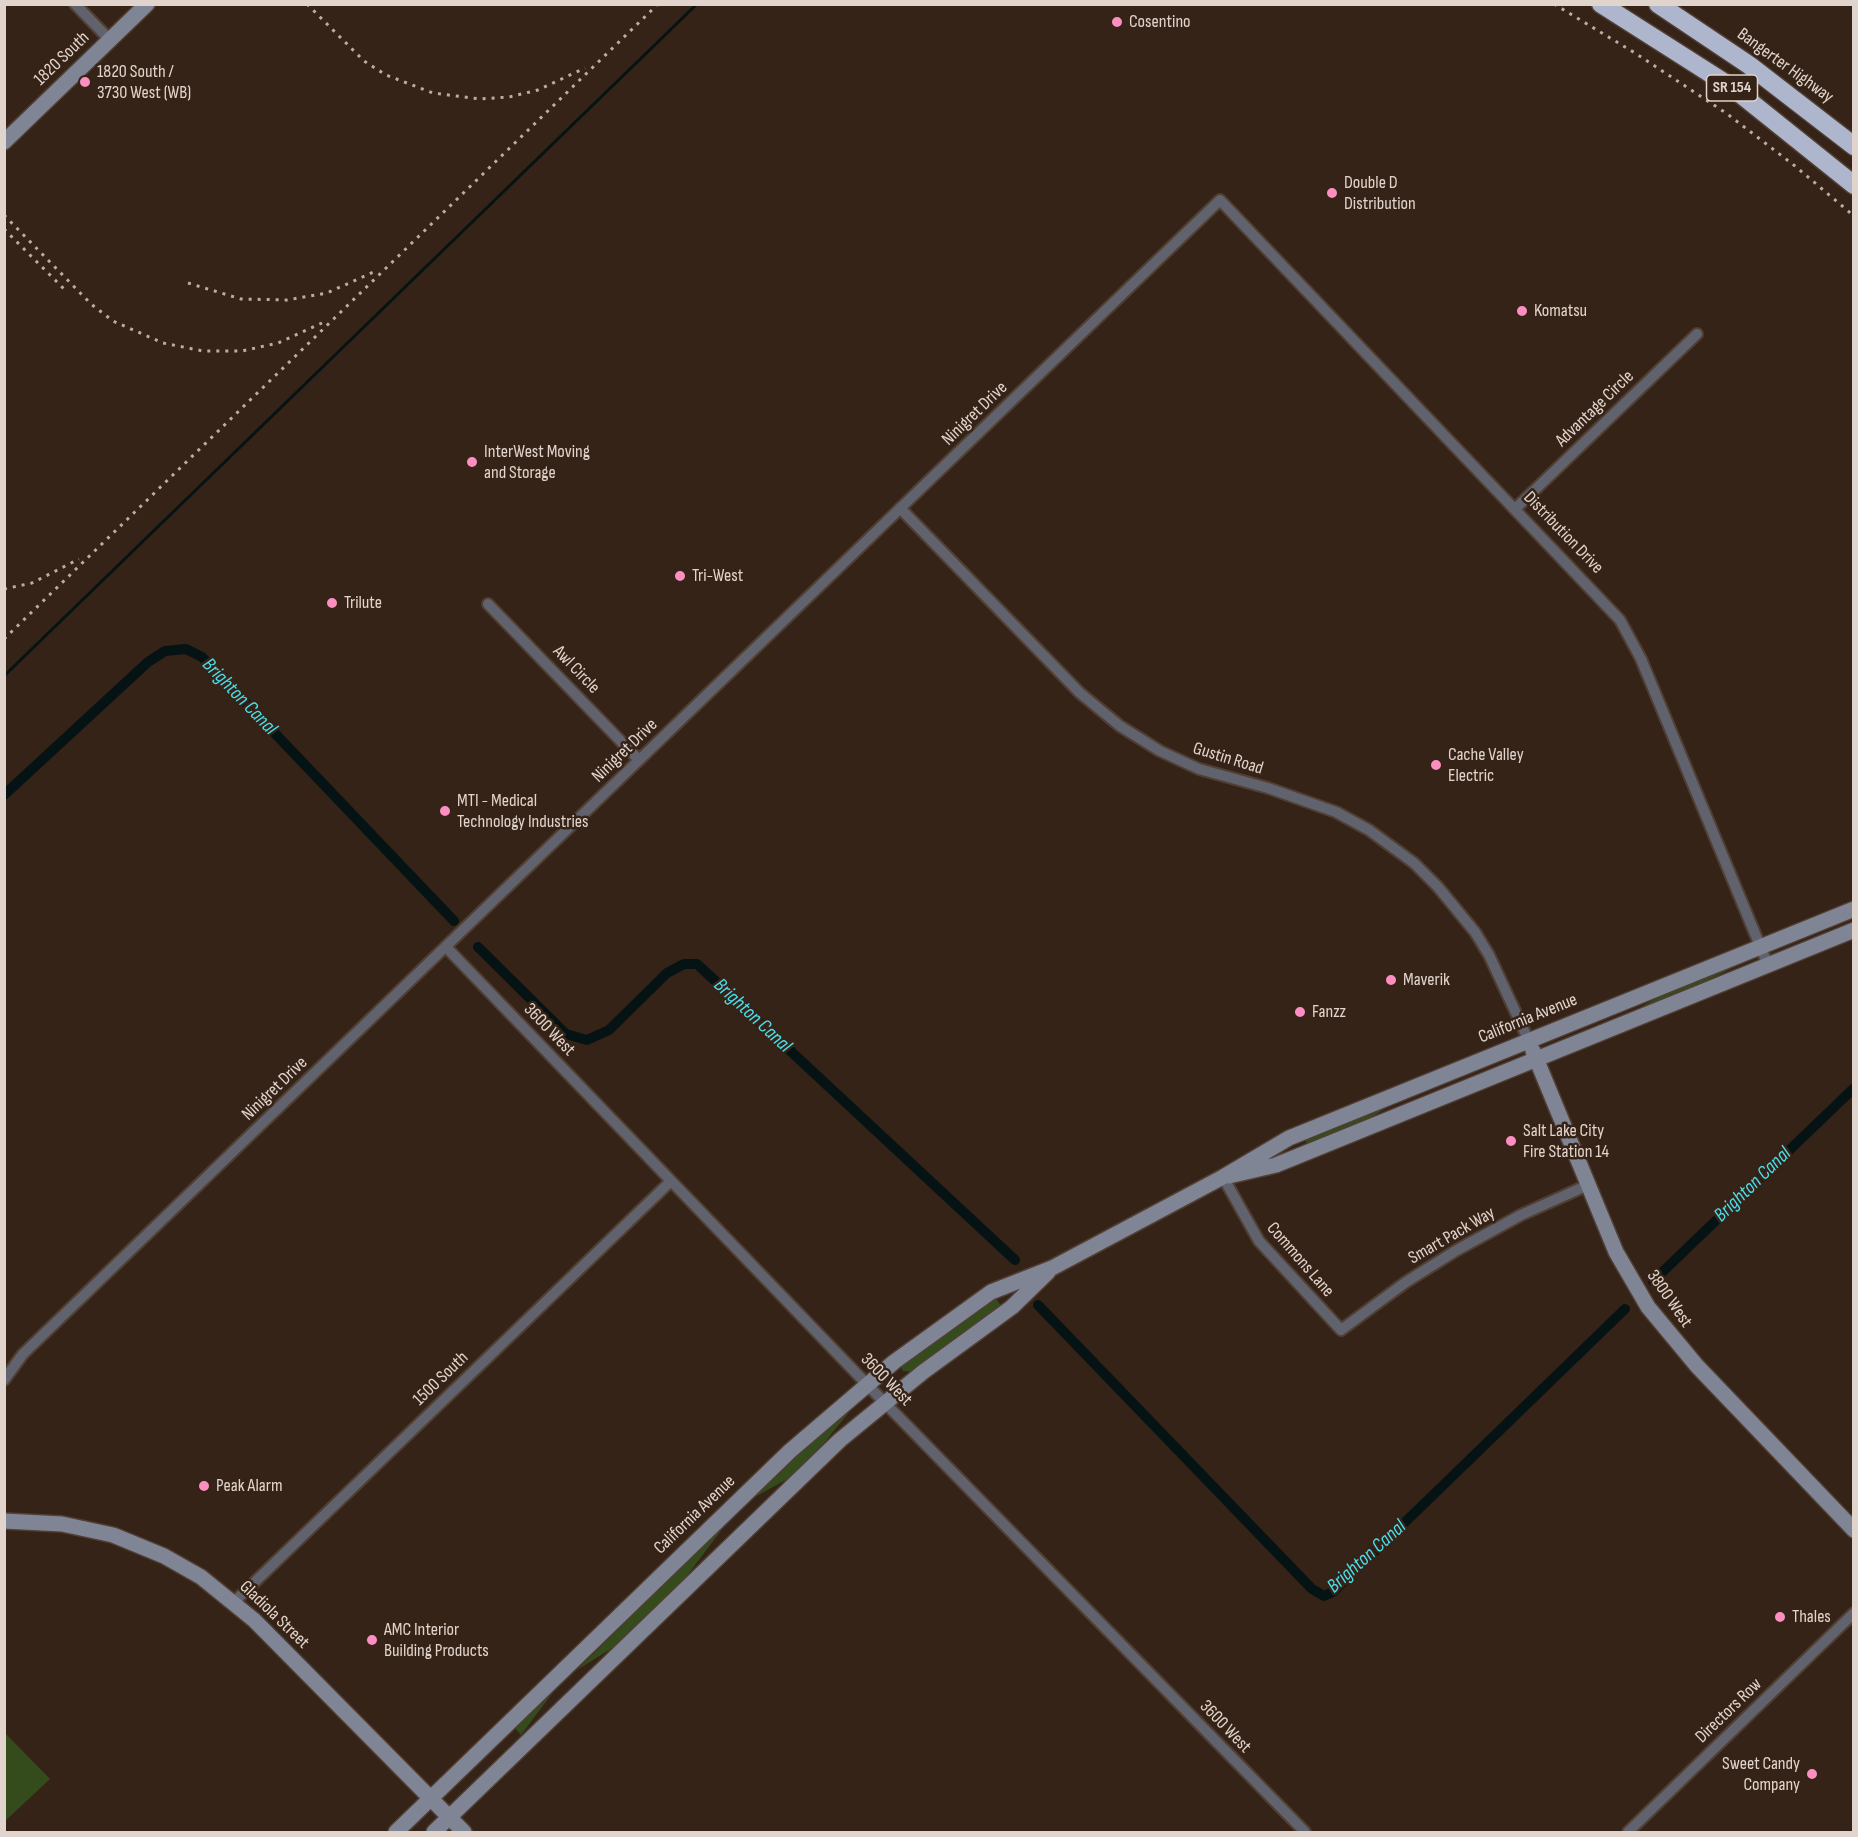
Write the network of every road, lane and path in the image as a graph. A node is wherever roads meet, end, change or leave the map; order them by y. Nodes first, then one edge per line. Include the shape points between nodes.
1 (75, 4) edge
2 (147, 4) edge
3 (1601, 4) edge
4 (1658, 4) edge
5 (110, 40) junction
6 (4, 142) edge
7 (1854, 146) edge
8 (1854, 184) edge
9 (1220, 200) joint
10 (1697, 334) dead end
11 (900, 508) junction
12 (1516, 508) junction
13 (488, 604) dead end
14 (639, 760) junction
15 (1854, 909) edge
16 (1854, 930) edge
17 (1761, 946) junction
18 (446, 947) junction
19 (1768, 965) junction
20 (1528, 1040) junction
21 (1536, 1059) junction
22 (1223, 1177) junction
23 (671, 1180) junction
24 (1588, 1185) junction
25 (1052, 1268) junction
26 (1341, 1330) joint
27 (4, 1380) edge
28 (866, 1384) junction
29 (884, 1402) junction
30 (737, 1501) junction
31 (754, 1520) junction
32 (4, 1521) edge
33 (1854, 1530) edge
34 (234, 1602) junction
35 (1854, 1613) edge
36 (560, 1673) junction
37 (579, 1692) junction
38 (431, 1799) junction
39 (450, 1817) junction
40 (396, 1833) edge
41 (434, 1833) edge
42 (464, 1833) edge
43 (1305, 1833) edge
44 (1628, 1833) edge

1 - 5 street
2 - 5 main road, 1820 South
3 - 8 highway, SR 154 via 1733,88
4 - 7 highway, Bangerter Highway / SR 154 via 1758,72
5 - 6 main road, 1820 South
9 - 11 street, Ninigret Drive
9 - 12 street, Distribution Drive
10 - 12 street, Advantage Circle
11 - 14 street, Ninigret Drive
11 - 20 street, Gustin Road via 1080,693 1120,726 1199,769 1336,812 1414,863 1480,940
12 - 17 street, Distribution Drive via 1605,601 1626,629
13 - 14 street, Awl Circle
14 - 18 street, Ninigret Drive
15 - 17 main road, California Avenue
16 - 19 main road, California Avenue
17 - 19 street, Distribution Drive
17 - 20 main road, California Avenue
18 - 23 street, 3600 West
18 - 27 street, Ninigret Drive via 31,1346
19 - 21 main road, California Avenue
20 - 21 main road, 3800 West
20 - 22 main road, California Avenue via 1297,1134 1258,1153
21 - 22 main road, California Avenue via 1276,1165
21 - 24 main road, 3800 West
22 - 25 main road, California Avenue
22 - 26 street, Commons Lane via 1259,1241
23 - 28 street, 3600 West
23 - 34 street, 1500 South
24 - 26 street, Smart Pack Way via 1457,1250
24 - 33 main road, 3800 West via 1626,1271 1664,1328
25 - 28 main road, California Avenue via 991,1292
25 - 29 main road, California Avenue via 1012,1307
28 - 29 street, 3600 West
28 - 30 main road, California Avenue
29 - 31 main road, California Avenue
29 - 43 street, 3600 West
30 - 31 main road
30 - 36 main road, California Avenue
31 - 37 main road, California Avenue
32 - 34 main road, Gladiola Street via 62,1524 125,1539 183,1566
34 - 38 main road, Gladiola Street
35 - 44 street, Directors Row
36 - 37 main road
36 - 38 main road, California Avenue
37 - 39 main road, California Avenue
38 - 39 main road, Gladiola Street
38 - 40 main road, California Avenue
39 - 41 main road, California Avenue
39 - 42 main road, Gladiola Street

